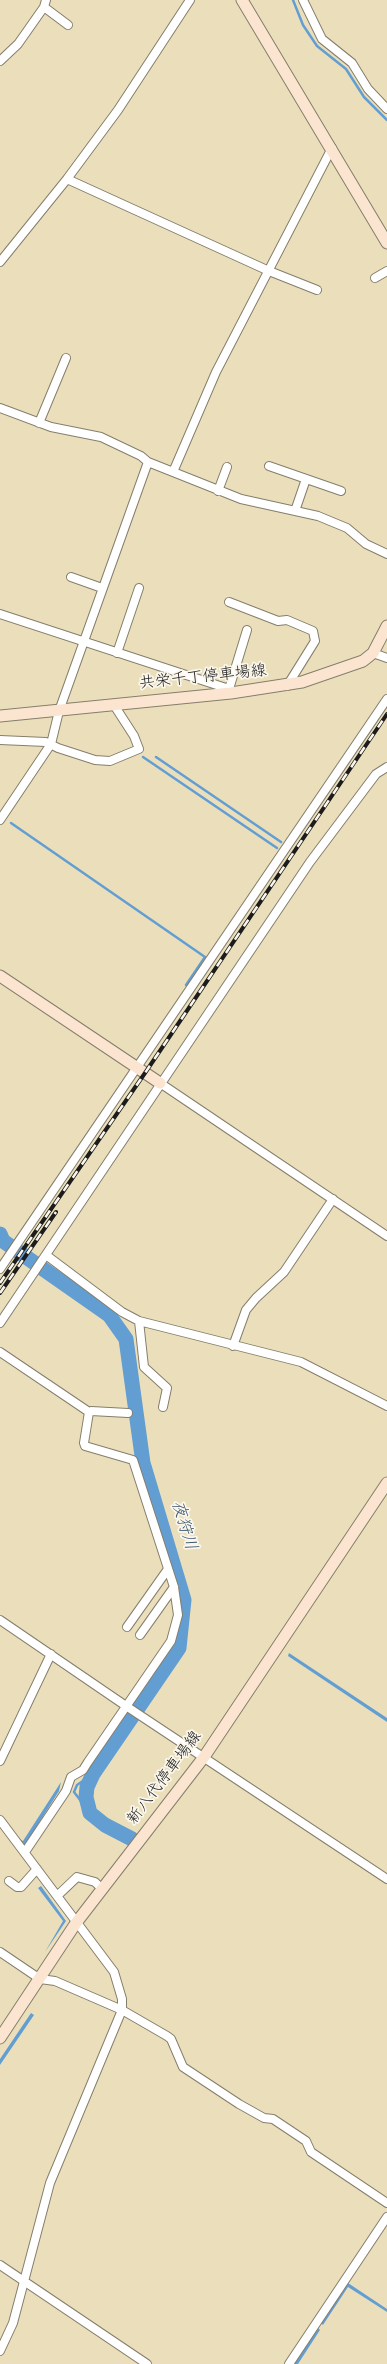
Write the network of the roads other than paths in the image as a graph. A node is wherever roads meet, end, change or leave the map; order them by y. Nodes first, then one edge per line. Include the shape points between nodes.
1 (190, 0) edge
2 (242, 0) edge
3 (303, 0) edge
4 (44, 2) edge
5 (68, 25) dead end
6 (0, 61) edge
7 (387, 109) edge
8 (332, 148) junction
9 (67, 179) junction
10 (387, 243) edge
11 (0, 262) edge
12 (269, 271) junction
13 (387, 271) edge
14 (375, 278) dead end
15 (317, 290) dead end
16 (66, 358) dead end
17 (0, 408) edge
18 (39, 423) junction
19 (148, 462) junction
20 (270, 466) dead end
21 (226, 467) dead end
22 (173, 472) junction
23 (306, 479) junction
24 (218, 491) junction
25 (341, 491) dead end
26 (295, 511) junction
27 (387, 554) edge
28 (71, 578) dead end
29 (102, 588) junction
30 (139, 588) dead end
31 (228, 602) dead end
32 (0, 614) edge
33 (387, 626) edge
34 (246, 630) dead end
35 (83, 642) junction
36 (117, 653) junction
37 (372, 653) junction
38 (387, 658) edge
39 (287, 686) junction
40 (230, 691) junction
41 (387, 699) edge
42 (114, 705) junction
43 (59, 711) junction
44 (0, 716) edge
45 (0, 740) edge
46 (51, 744) junction
47 (387, 767) edge
48 (0, 820) edge
49 (0, 976) edge
50 (138, 1068) junction
51 (160, 1083) junction
52 (333, 1199) junction
53 (387, 1236) edge
54 (46, 1256) junction
55 (0, 1269) edge
56 (0, 1323) edge
57 (139, 1327) junction
58 (233, 1346) junction
59 (0, 1352) edge
60 (387, 1406) edge
61 (163, 1407) dead end
62 (89, 1412) junction
63 (128, 1413) dead end
64 (387, 1483) edge
65 (168, 1569) junction
66 (174, 1586) junction
67 (0, 1620) edge
68 (127, 1627) dead end
69 (140, 1635) dead end
70 (51, 1654) junction
71 (128, 1707) junction
72 (204, 1757) junction
73 (0, 1761) edge
74 (0, 1820) edge
75 (25, 1852) junction
76 (37, 1869) junction
77 (387, 1879) edge
78 (9, 1881) dead end
79 (102, 1888) junction
80 (57, 1896) junction
81 (76, 1923) junction
82 (0, 1952) edge
83 (40, 1979) junction
84 (122, 2010) junction
85 (0, 2038) edge
86 (387, 2203) edge
87 (387, 2217) edge
88 (0, 2265) edge
89 (26, 2281) junction
90 (0, 2351) edge
91 (148, 2364) edge
92 (289, 2364) edge

1 - 9 street via 118,110
2 - 8 main road
3 - 7 street via 322,39 352,63 368,89
4 - 5 street
4 - 6 street via 18,44
8 - 10 main road
8 - 12 street
9 - 11 street
9 - 12 street
12 - 15 street
12 - 22 street via 216,372
13 - 14 street
16 - 18 street
17 - 18 street
18 - 19 street via 101,438 141,456
19 - 22 street
19 - 29 street
20 - 23 street
21 - 24 street
22 - 24 street
23 - 25 street
23 - 26 street
24 - 26 street
26 - 27 street via 318,516 347,528 366,544
28 - 29 street
29 - 35 street
30 - 36 street
31 - 39 street via 278,621 287,620 313,631 315,640
32 - 35 street
33 - 37 main road, 共栄千丁停車場線
34 - 40 street
35 - 36 street
35 - 43 street
36 - 40 street
37 - 38 street
37 - 39 main road, 共栄千丁停車場線 via 364,661
39 - 40 main road, 共栄千丁停車場線
40 - 42 main road, 共栄千丁停車場線
41 - 50 street
42 - 43 main road, 共栄千丁停車場線
42 - 46 street via 134,736 139,749 136,752 110,761 95,760
43 - 44 main road, 共栄千丁停車場線
43 - 46 street
45 - 46 street
46 - 48 street
47 - 51 street via 376,774 310,862
49 - 50 main road
50 - 51 main road
50 - 55 street
51 - 52 street
51 - 54 street
52 - 53 street
52 - 58 street via 284,1272 246,1310
54 - 56 street
54 - 57 street
57 - 58 street
57 - 61 street via 144,1367 167,1388
58 - 60 street via 306,1364
59 - 62 street
62 - 63 street
62 - 65 street via 85,1446 133,1460
64 - 72 main road, 新八代停車場線
65 - 66 street
65 - 68 street
66 - 69 street
66 - 71 street via 178,1615 175,1635
67 - 70 street
70 - 71 street
70 - 73 street
71 - 72 street
71 - 75 street via 83,1770 71,1777 66,1791
72 - 77 street
72 - 79 main road, 新八代停車場線
74 - 75 street
75 - 76 street
76 - 78 street via 21,1887
76 - 80 street
79 - 80 street via 95,1882 77,1877
79 - 81 main road, 新八代停車場線
80 - 81 street
81 - 83 main road, 新八代停車場線
81 - 84 street via 114,1972 122,1999
82 - 83 street
83 - 84 street via 55,1981
83 - 85 main road, 新八代停車場線
84 - 86 street via 171,2039 183,2067 239,2104 264,2118 273,2119 306,2141 311,2152
84 - 89 street via 50,2183
87 - 92 street
88 - 89 street
89 - 90 street via 13,2323
89 - 91 street

